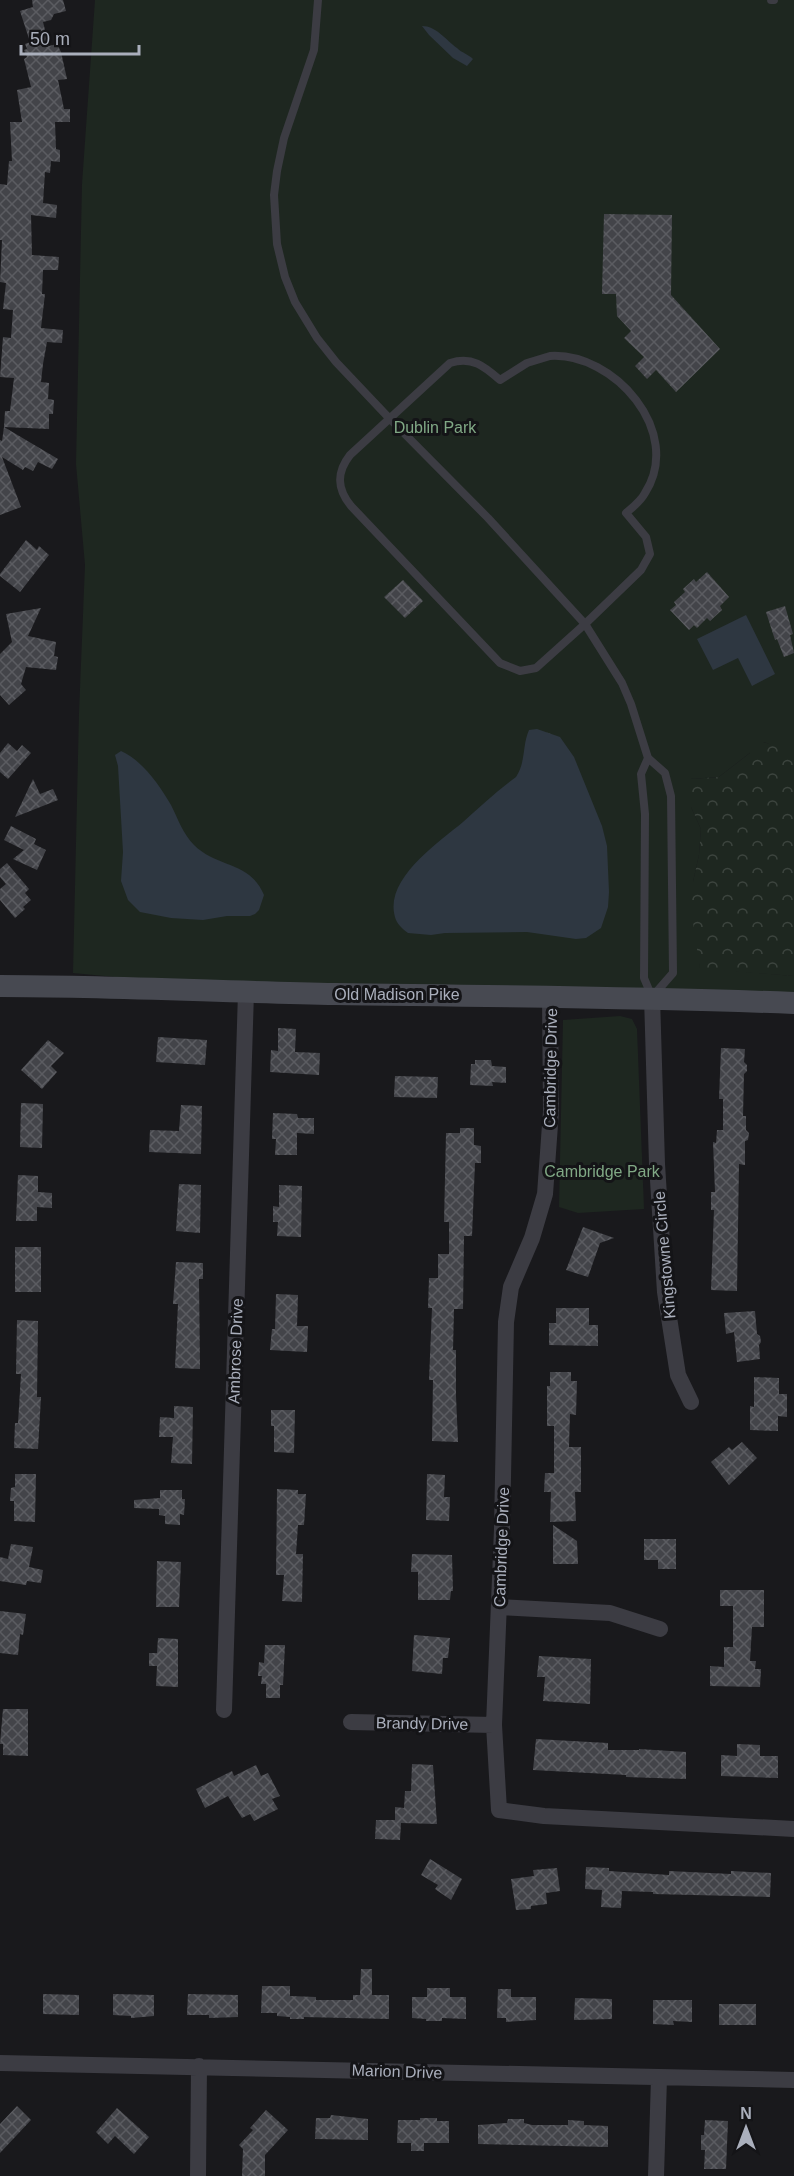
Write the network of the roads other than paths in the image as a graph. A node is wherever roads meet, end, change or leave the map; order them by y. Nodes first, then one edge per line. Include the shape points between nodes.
1 (318, 0) edge
2 (389, 418) junction
3 (585, 624) junction
4 (648, 758) junction
5 (0, 986) edge
6 (246, 992) junction
7 (550, 996) junction
8 (652, 997) junction
9 (794, 1003) edge
10 (691, 1402) dead end
11 (500, 1608) junction
12 (660, 1629) dead end
13 (224, 1710) dead end
14 (351, 1722) dead end
15 (494, 1725) junction
16 (794, 1829) edge
17 (0, 2062) edge
18 (199, 2066) junction
19 (659, 2078) junction
20 (794, 2080) edge
21 (198, 2176) edge
22 (656, 2176) edge

1 - 2 lane via 314,50 277,171 277,244 290,289 309,326 336,362
2 - 3 lane
2 - 3 lane via 346,460 340,471 340,491 500,663 520,671 536,668
2 - 3 lane via 444,366 463,360 480,363 500,380 533,360 567,356 604,370 636,399 651,427 655,458 646,493 626,513 646,537 650,554 641,570
3 - 4 lane via 622,683
4 - 8 lane via 641,774 645,814 644,978
4 - 8 lane via 665,773 672,808 673,974
5 - 6 main road, Old Madison Pike
6 - 7 main road, Old Madison Pike
6 - 13 street, Ambrose Drive
7 - 8 main road, Old Madison Pike
7 - 11 street, Cambridge Drive via 545,1194 511,1287 506,1322
8 - 9 main road, Old Madison Pike
8 - 10 street, Kingstowne Circle via 665,1292 678,1375
11 - 12 street via 610,1613
11 - 15 street, Cambridge Drive
14 - 15 street, Brandy Drive
15 - 16 street, Cambridge Drive via 499,1810 544,1816
17 - 18 street, Marion Drive
18 - 19 street, Marion Drive
18 - 21 street
19 - 20 street, Marion Drive
19 - 22 street

